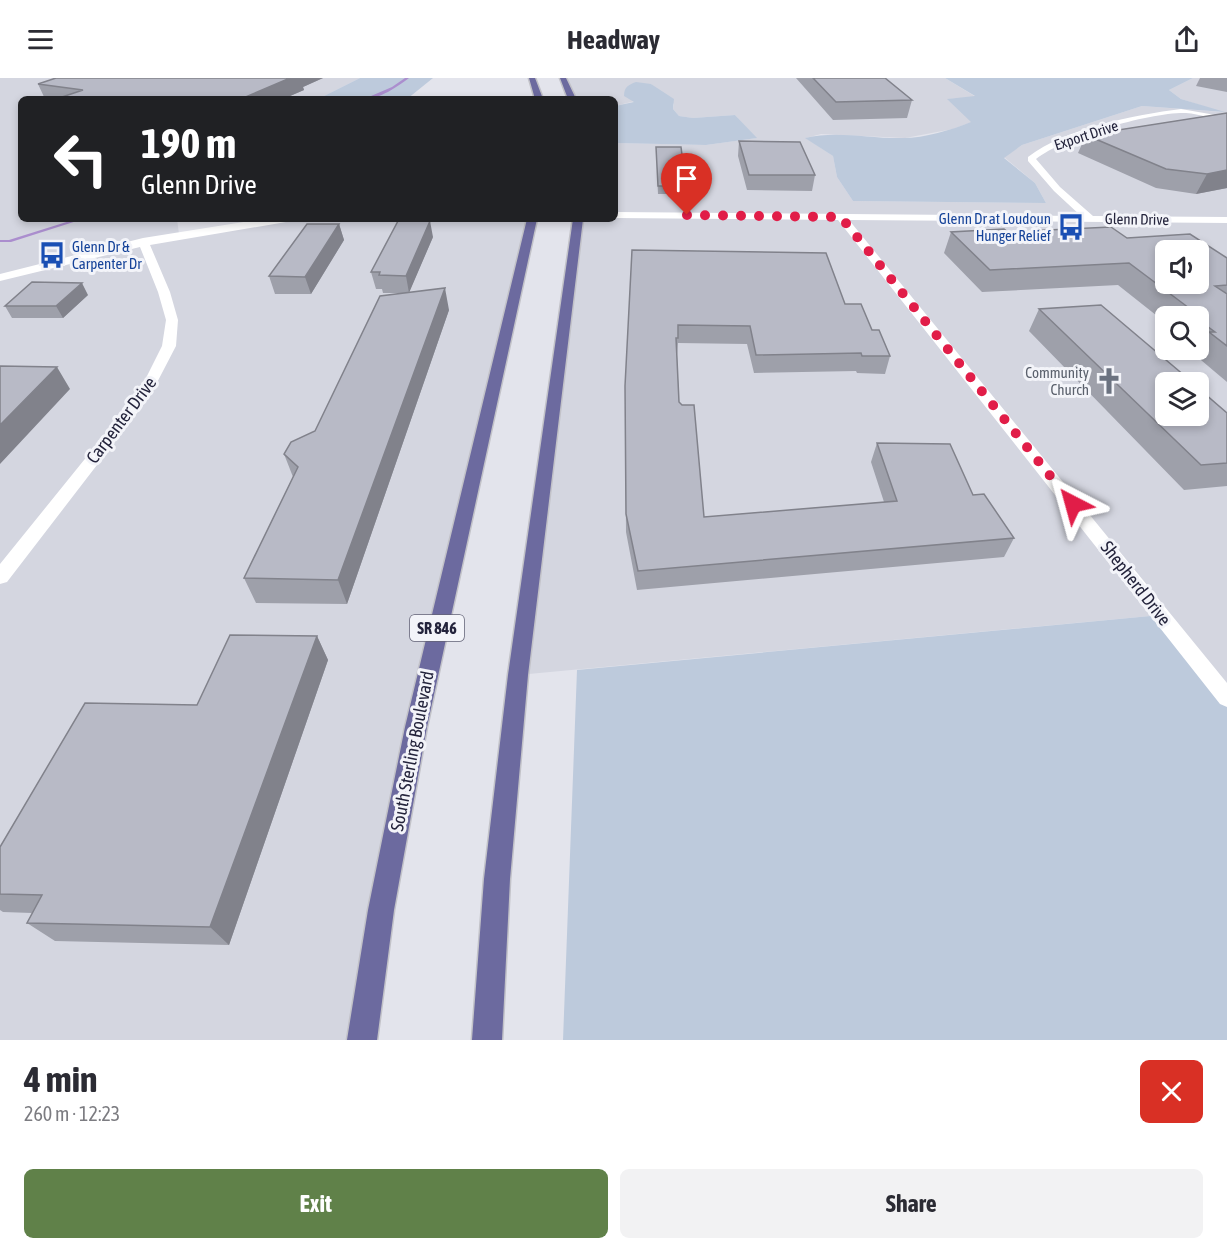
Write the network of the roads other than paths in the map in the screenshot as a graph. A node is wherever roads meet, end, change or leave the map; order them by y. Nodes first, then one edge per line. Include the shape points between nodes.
1 (532, 78) edge
2 (563, 78) edge
3 (538, 96) edge
4 (571, 96) edge
5 (1227, 119) edge
6 (618, 215) edge
7 (841, 217) junction
8 (1089, 218) junction
9 (1227, 220) edge
10 (262, 222) edge
11 (531, 222) edge
12 (578, 222) edge
13 (143, 241) junction
14 (0, 278) edge
15 (0, 577) edge
16 (1227, 698) edge
17 (362, 1040) edge
18 (487, 1040) edge

1 - 3 main road
2 - 4 main road
5 - 8 street, Export Drive via 1182,111 1146,117 1080,134 1033,157 1057,189
6 - 7 street, Glenn Drive
7 - 8 street, Glenn Drive
7 - 16 street, Shepherd Drive
8 - 9 street, Glenn Drive
10 - 13 street
11 - 17 main road, South Sterling Boulevard / SR 846 via 416,727 381,910
12 - 18 main road via 518,675 497,879
13 - 14 street
13 - 15 street, Carpenter Drive via 172,320 169,346 145,393

